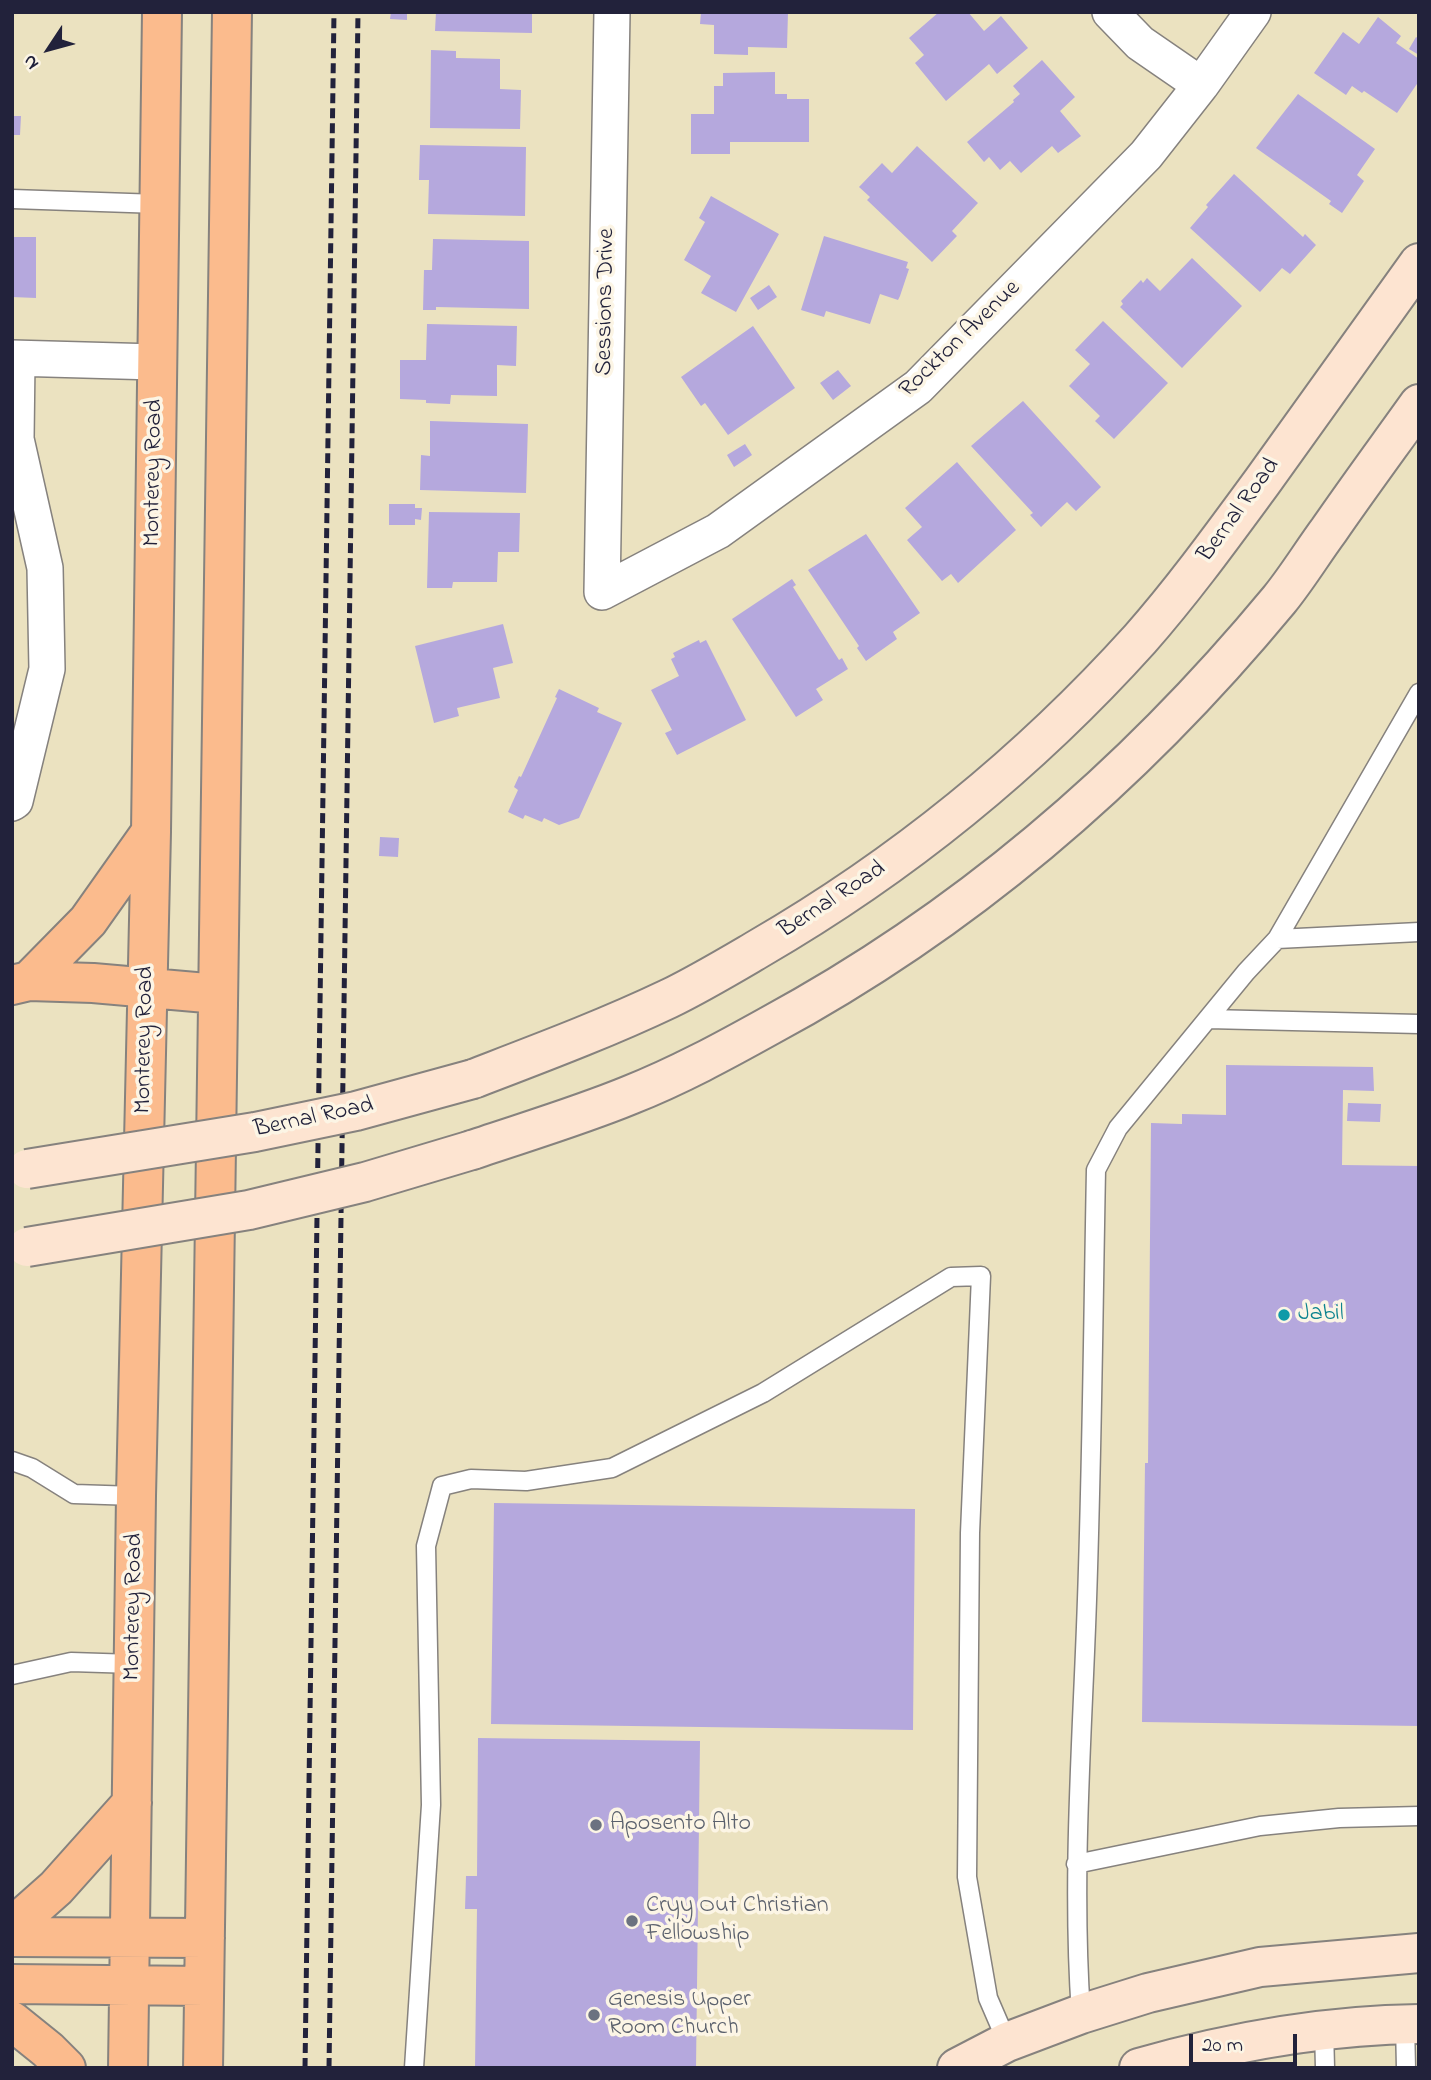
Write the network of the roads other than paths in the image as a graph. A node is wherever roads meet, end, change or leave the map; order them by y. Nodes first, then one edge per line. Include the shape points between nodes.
1 (162, 12) edge
2 (232, 12) edge
3 (612, 12) edge
4 (1110, 12) edge
5 (1253, 12) edge
6 (1201, 85) junction
7 (12, 199) edge
8 (159, 204) junction
9 (1419, 262) edge
10 (15, 359) edge
11 (156, 362) junction
12 (1419, 404) edge
13 (602, 592) joint
14 (1419, 694) edge
15 (12, 803) edge
16 (151, 832) junction
17 (1419, 932) edge
18 (1277, 939) junction
19 (20, 983) edge
20 (148, 988) junction
21 (218, 994) junction
22 (1208, 1019) junction
23 (1419, 1024) edge
24 (20, 1170) edge
25 (20, 1249) edge
26 (12, 1461) edge
27 (136, 1496) junction
28 (134, 1664) junction
29 (12, 1675) edge
30 (132, 1803) junction
31 (1419, 1816) edge
32 (1076, 1864) junction
33 (12, 1927) edge
34 (12, 1937) edge
35 (205, 1937) junction
36 (130, 1938) junction
37 (1419, 1954) edge
38 (12, 1984) edge
39 (129, 1985) junction
40 (204, 1986) junction
41 (1081, 2014) junction
42 (12, 2021) edge
43 (1412, 2024) edge
44 (1324, 2029) junction
45 (1007, 2042) junction
46 (66, 2068) edge
47 (128, 2068) edge
48 (203, 2068) edge
49 (414, 2068) edge
50 (957, 2068) edge
51 (1139, 2068) edge
52 (1325, 2068) edge
53 (1406, 2068) edge

1 - 8 main road, Monterey Road
2 - 21 main road
3 - 13 street, Sessions Drive
4 - 6 street via 1140,43
5 - 6 street, Rockton Avenue
6 - 13 street, Rockton Avenue via 1146,155 918,387 718,531
7 - 8 lane
8 - 11 main road, Monterey Road
9 - 24 main road, Bernal Road, bridge via 1199,568 1083,700 941,826 796,927 670,998 473,1079 356,1111 254,1132
10 - 11 street
10 - 15 street via 16,439 45,568 47,669
11 - 16 main road, Monterey Road
12 - 25 main road, bridge via 1280,599 1173,720 1005,872 940,921 813,1003 631,1095 472,1150 249,1210
14 - 18 lane
16 - 19 main road via 88,921
16 - 20 main road, Monterey Road
17 - 18 lane
18 - 22 lane
19 - 20 main road
20 - 21 main road
20 - 27 main road, Monterey Road
21 - 35 main road
22 - 23 lane
22 - 32 lane via 1118,1128 1096,1170
26 - 27 lane via 74,1494
27 - 28 main road, Monterey Road
28 - 29 lane via 71,1662
28 - 30 main road, Monterey Road
30 - 33 main road via 56,1888
30 - 36 main road, Monterey Road
31 - 32 lane via 1260,1826
32 - 41 lane
34 - 36 main road
35 - 36 main road
35 - 40 main road
36 - 39 main road, Monterey Road
37 - 41 main road via 1260,1967
38 - 39 main road
39 - 40 main road
39 - 47 main road, Monterey Road
40 - 48 main road
41 - 45 main road
42 - 46 main road
43 - 44 main road
43 - 53 lane
44 - 51 main road via 1204,2049
44 - 52 lane
45 - 49 lane via 988,1998 967,1877 970,1533 981,1276 951,1277 763,1393 612,1468 526,1481 471,1479 442,1486 426,1546 431,1805
45 - 50 main road

